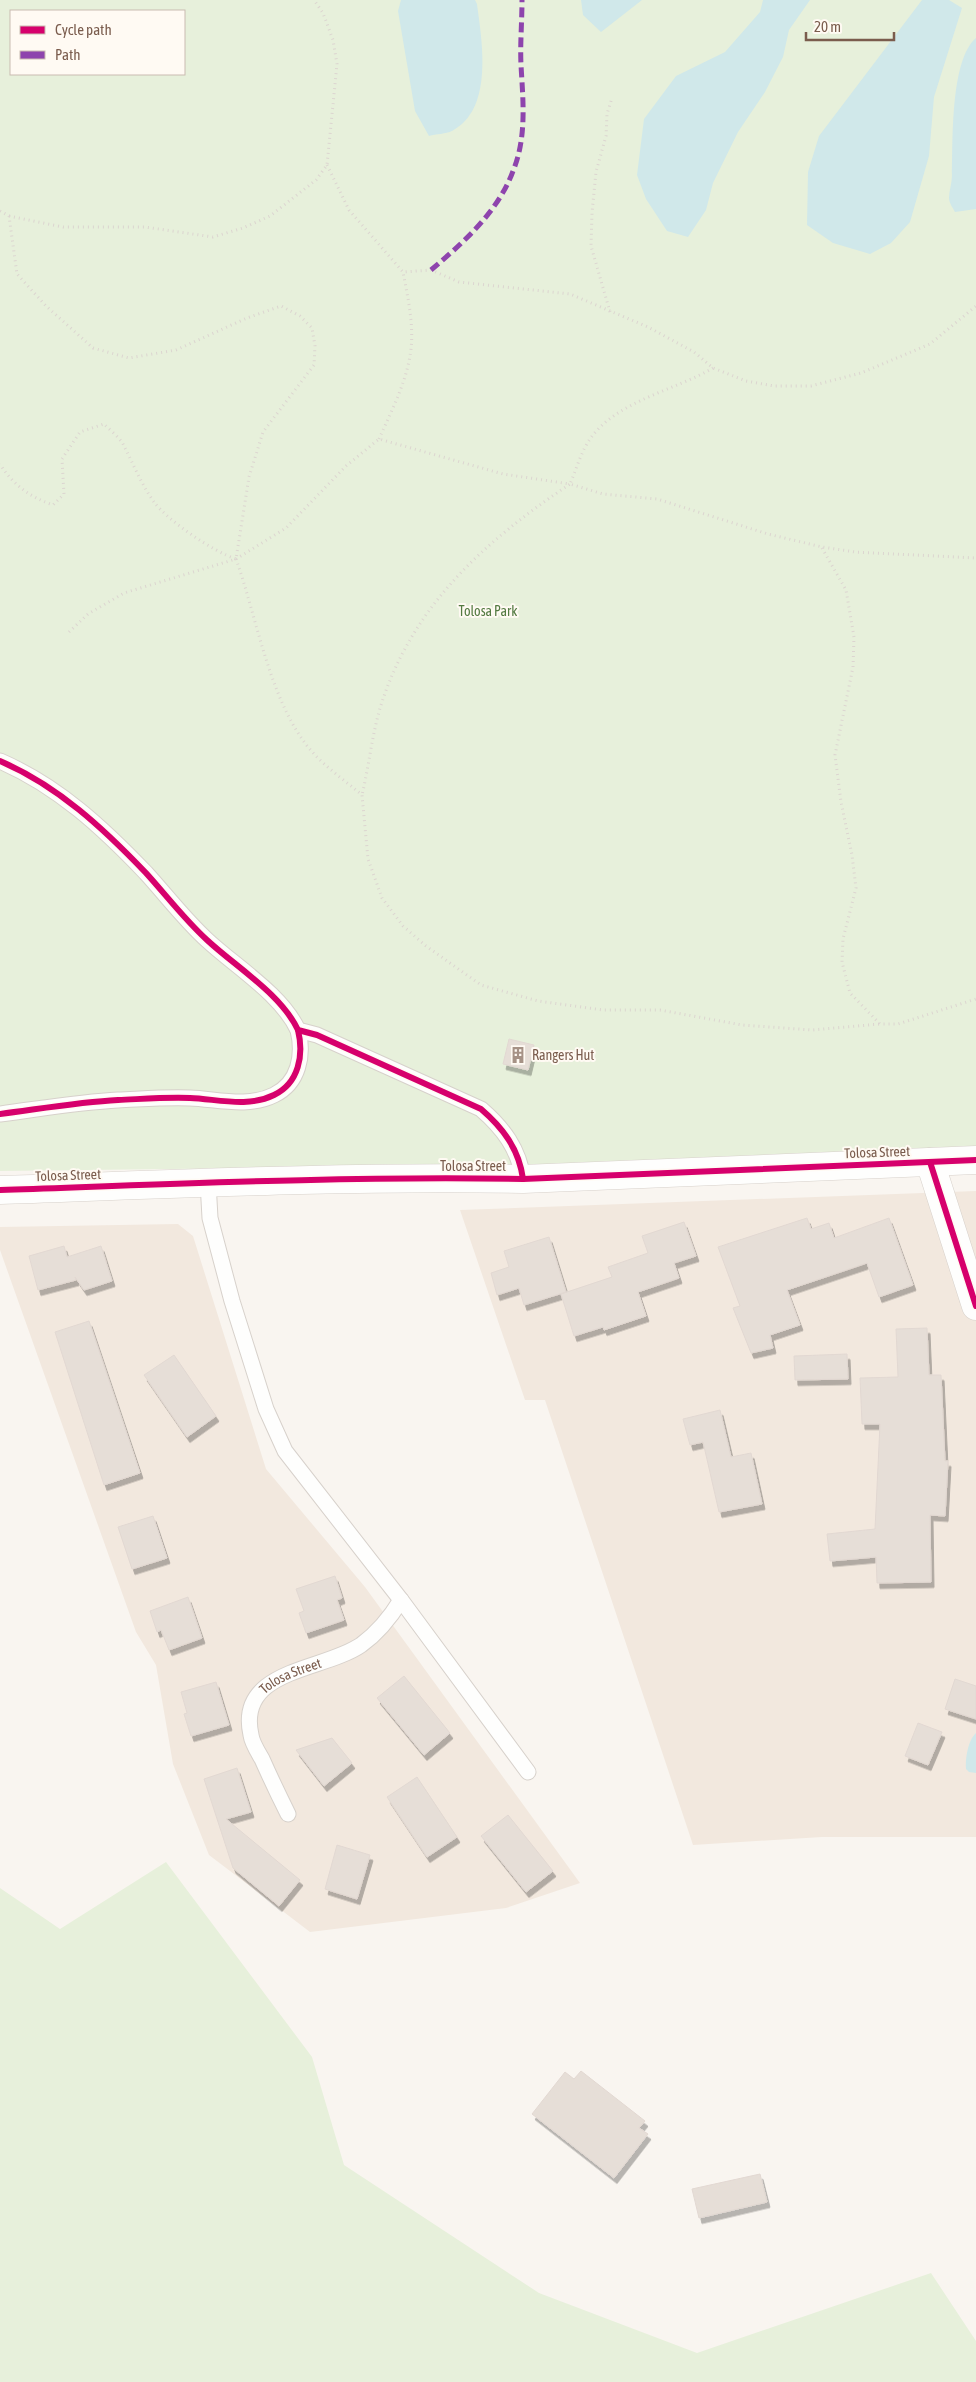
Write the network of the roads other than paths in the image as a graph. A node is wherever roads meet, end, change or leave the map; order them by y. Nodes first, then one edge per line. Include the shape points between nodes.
1 (0, 761) edge
2 (298, 1030) junction
3 (0, 1114) edge
4 (976, 1160) edge
5 (930, 1162) junction
6 (523, 1179) junction
7 (208, 1182) junction
8 (0, 1190) edge
9 (976, 1306) edge
10 (401, 1600) junction
11 (528, 1772) dead end
12 (288, 1814) dead end

1 - 2 lane via 42,781 85,814 145,872 206,939 277,1001
2 - 3 lane via 301,1042 298,1070 289,1083 263,1100 115,1100
2 - 6 lane via 317,1035 480,1109 496,1122 518,1154
4 - 5 street, Tolosa Street
5 - 6 street, Tolosa Street
5 - 9 street
6 - 7 street, Tolosa Street
7 - 8 street, Tolosa Street
7 - 10 lane via 210,1218 232,1301 266,1409 285,1451
10 - 11 lane
10 - 12 lane, Tolosa Street via 383,1628 360,1646 276,1679 262,1688 253,1700 248,1717 251,1736

